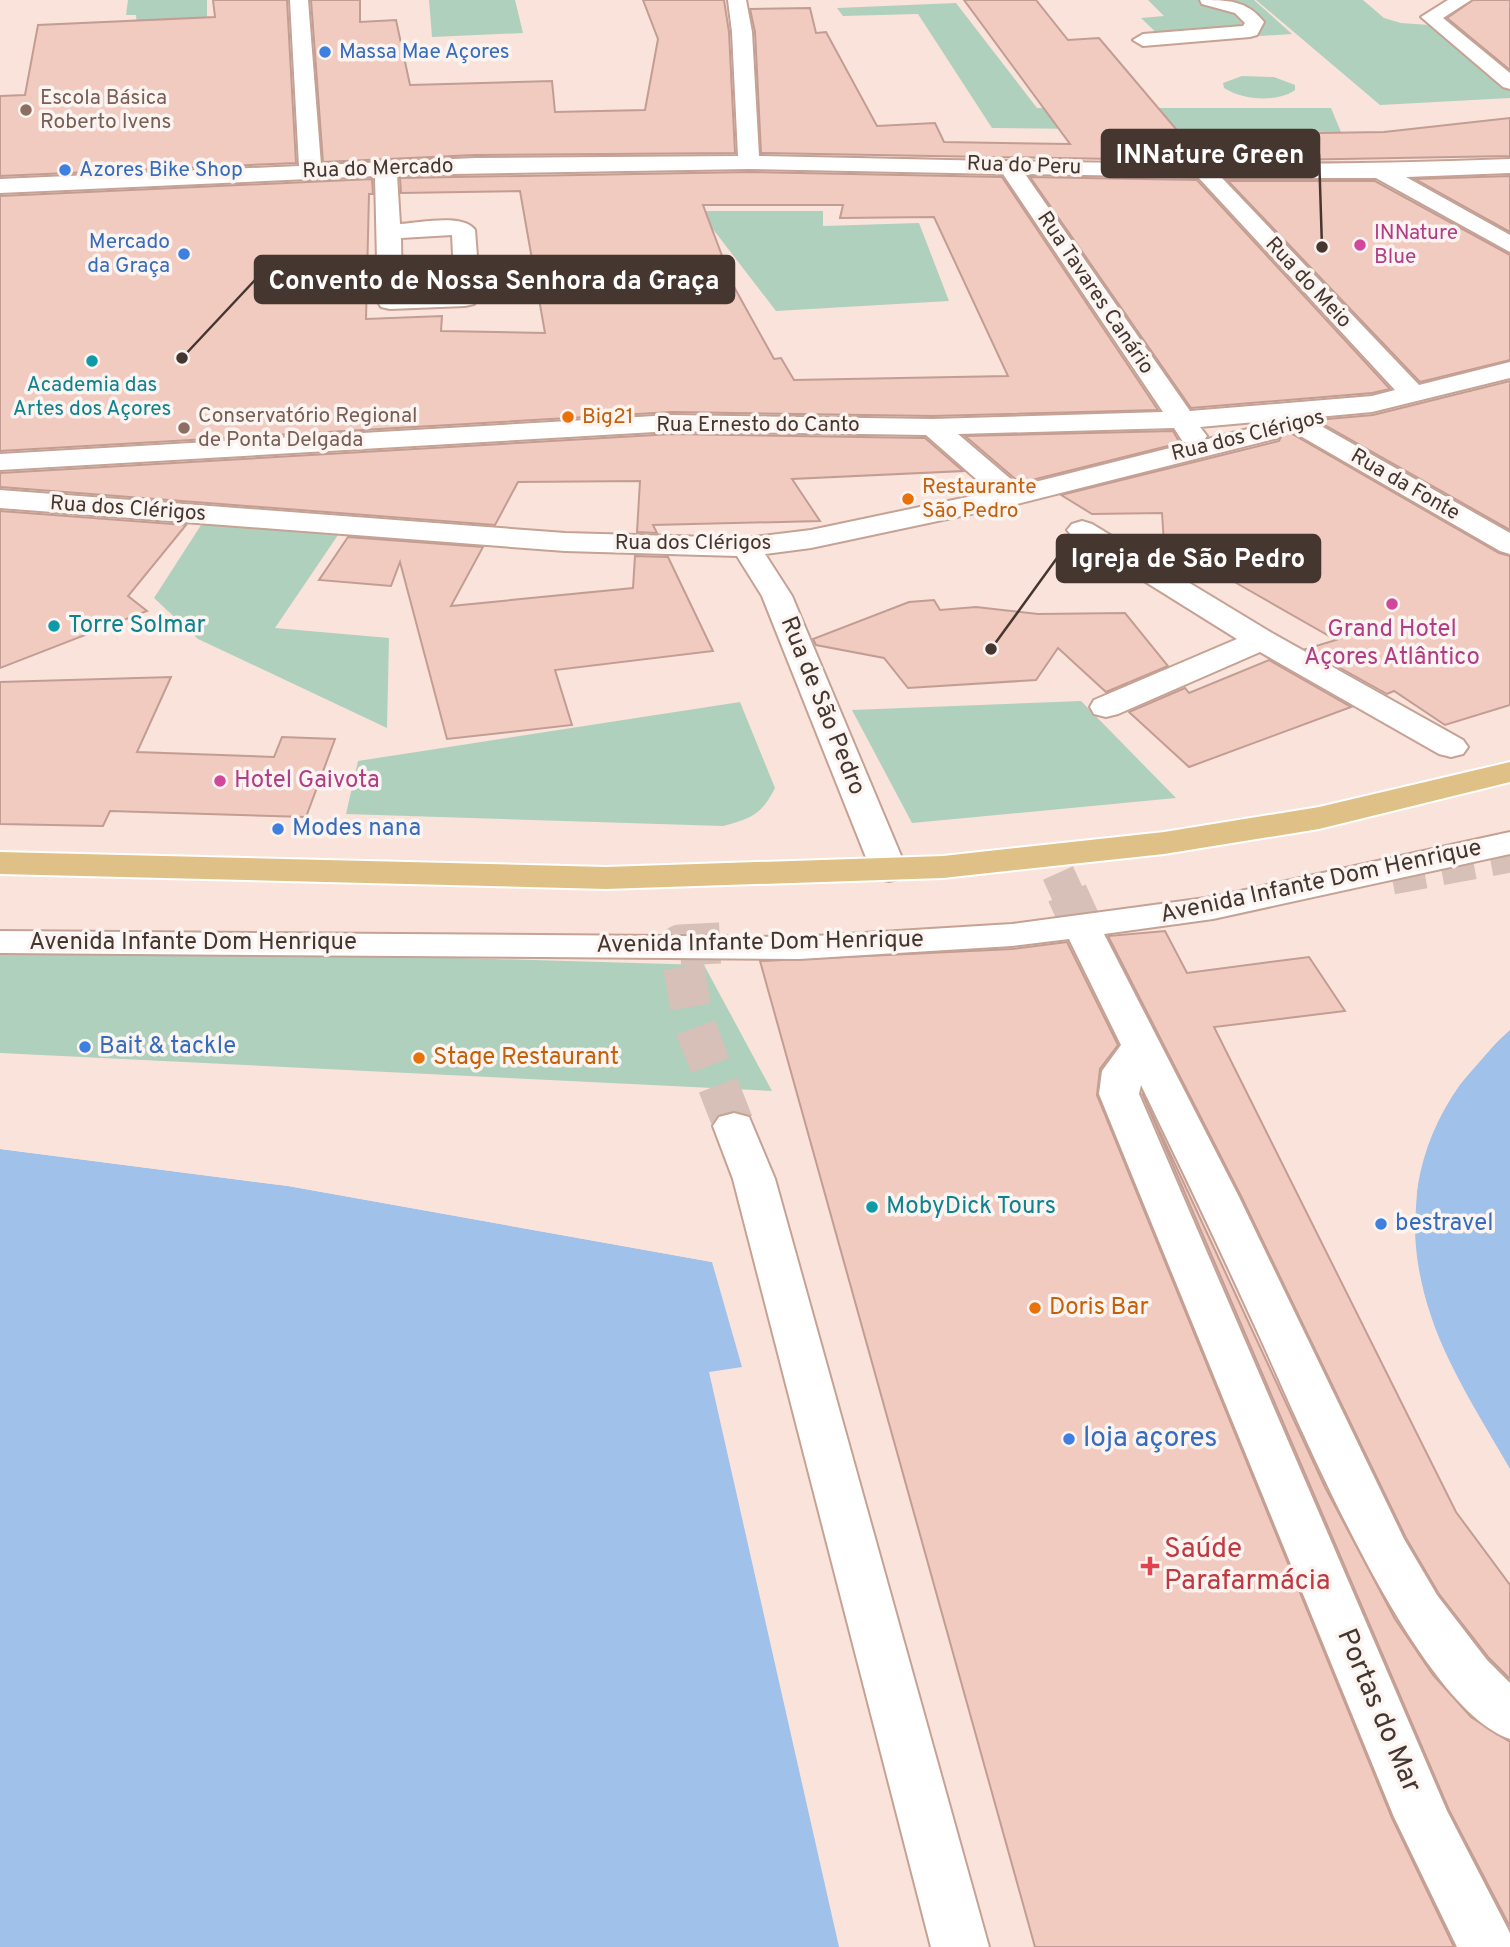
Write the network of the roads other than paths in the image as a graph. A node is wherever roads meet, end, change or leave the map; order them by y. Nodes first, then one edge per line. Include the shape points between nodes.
1 (299, 0) edge
2 (737, 0) edge
3 (1209, 0) edge
4 (1462, 0) edge
5 (1143, 40) dead end
6 (1510, 83) edge
7 (748, 162) junction
8 (1009, 166) junction
9 (1510, 166) edge
10 (386, 169) junction
11 (1204, 171) junction
12 (1380, 171) junction
13 (310, 172) junction
14 (3, 191) edge
15 (389, 232) dead end
16 (1510, 245) edge
17 (1510, 370) edge
18 (1413, 394) junction
19 (1371, 404) junction
20 (1181, 420) junction
21 (1300, 424) junction
22 (933, 427) junction
23 (1201, 448) junction
24 (0, 462) edge
25 (1013, 496) junction
26 (0, 499) edge
27 (1082, 530) dead end
28 (1510, 545) edge
29 (746, 547) junction
30 (1271, 645) junction
31 (1106, 707) dead end
32 (1451, 747) dead end
33 (1510, 772) edge
34 (1510, 843) edge
35 (0, 863) edge
36 (889, 870) junction
37 (1087, 937) tunnel mouth
38 (0, 942) edge
39 (1142, 1046) junction
40 (734, 1126) tunnel mouth
41 (1510, 1717) edge
42 (960, 1947) edge
43 (1486, 1947) edge

1 - 13 street
2 - 7 street
3 - 5 street via 1242,9 1255,22 1250,31
4 - 6 street via 1430,17
7 - 8 street, Rua do Peru
7 - 10 street, Rua do Mercado
8 - 11 street, Rua do Peru
8 - 20 street, Rua Tavares Canário
9 - 12 street, Rua do Peru
10 - 13 street, Rua do Mercado
10 - 15 street
11 - 12 street, Rua do Peru
11 - 18 street, Rua do Meio
12 - 16 street
13 - 14 street, Rua do Mercado
17 - 18 street
18 - 19 street
19 - 20 street, Rua Ernesto do Canto
19 - 21 street, Rua dos Clérigos
20 - 22 street, Rua Ernesto do Canto
20 - 23 street, Rua Tavares Canário
21 - 23 street, Rua dos Clérigos
21 - 28 street, Rua da Fonte
22 - 24 street, Rua Ernesto do Canto via 672,423
22 - 25 street
23 - 25 street, Rua dos Clérigos
25 - 29 street, Rua dos Clérigos via 811,539
26 - 29 street, Rua dos Clérigos via 551,541
27 - 30 street
29 - 36 street, Rua de São Pedro via 777,596
30 - 31 street
30 - 32 street
33 - 36 main road via 1319,818 1164,844
34 - 38 street, Avenida Infante Dom Henrique via 1213,908 1013,935 885,944 799,948
35 - 36 main road via 606,878
37 - 39 street
39 - 41 street via 1382,1546 1419,1609 1468,1675
39 - 43 street, Portas do Mar via 1122,1071 1119,1094 1422,1817
40 - 42 street via 754,1178

